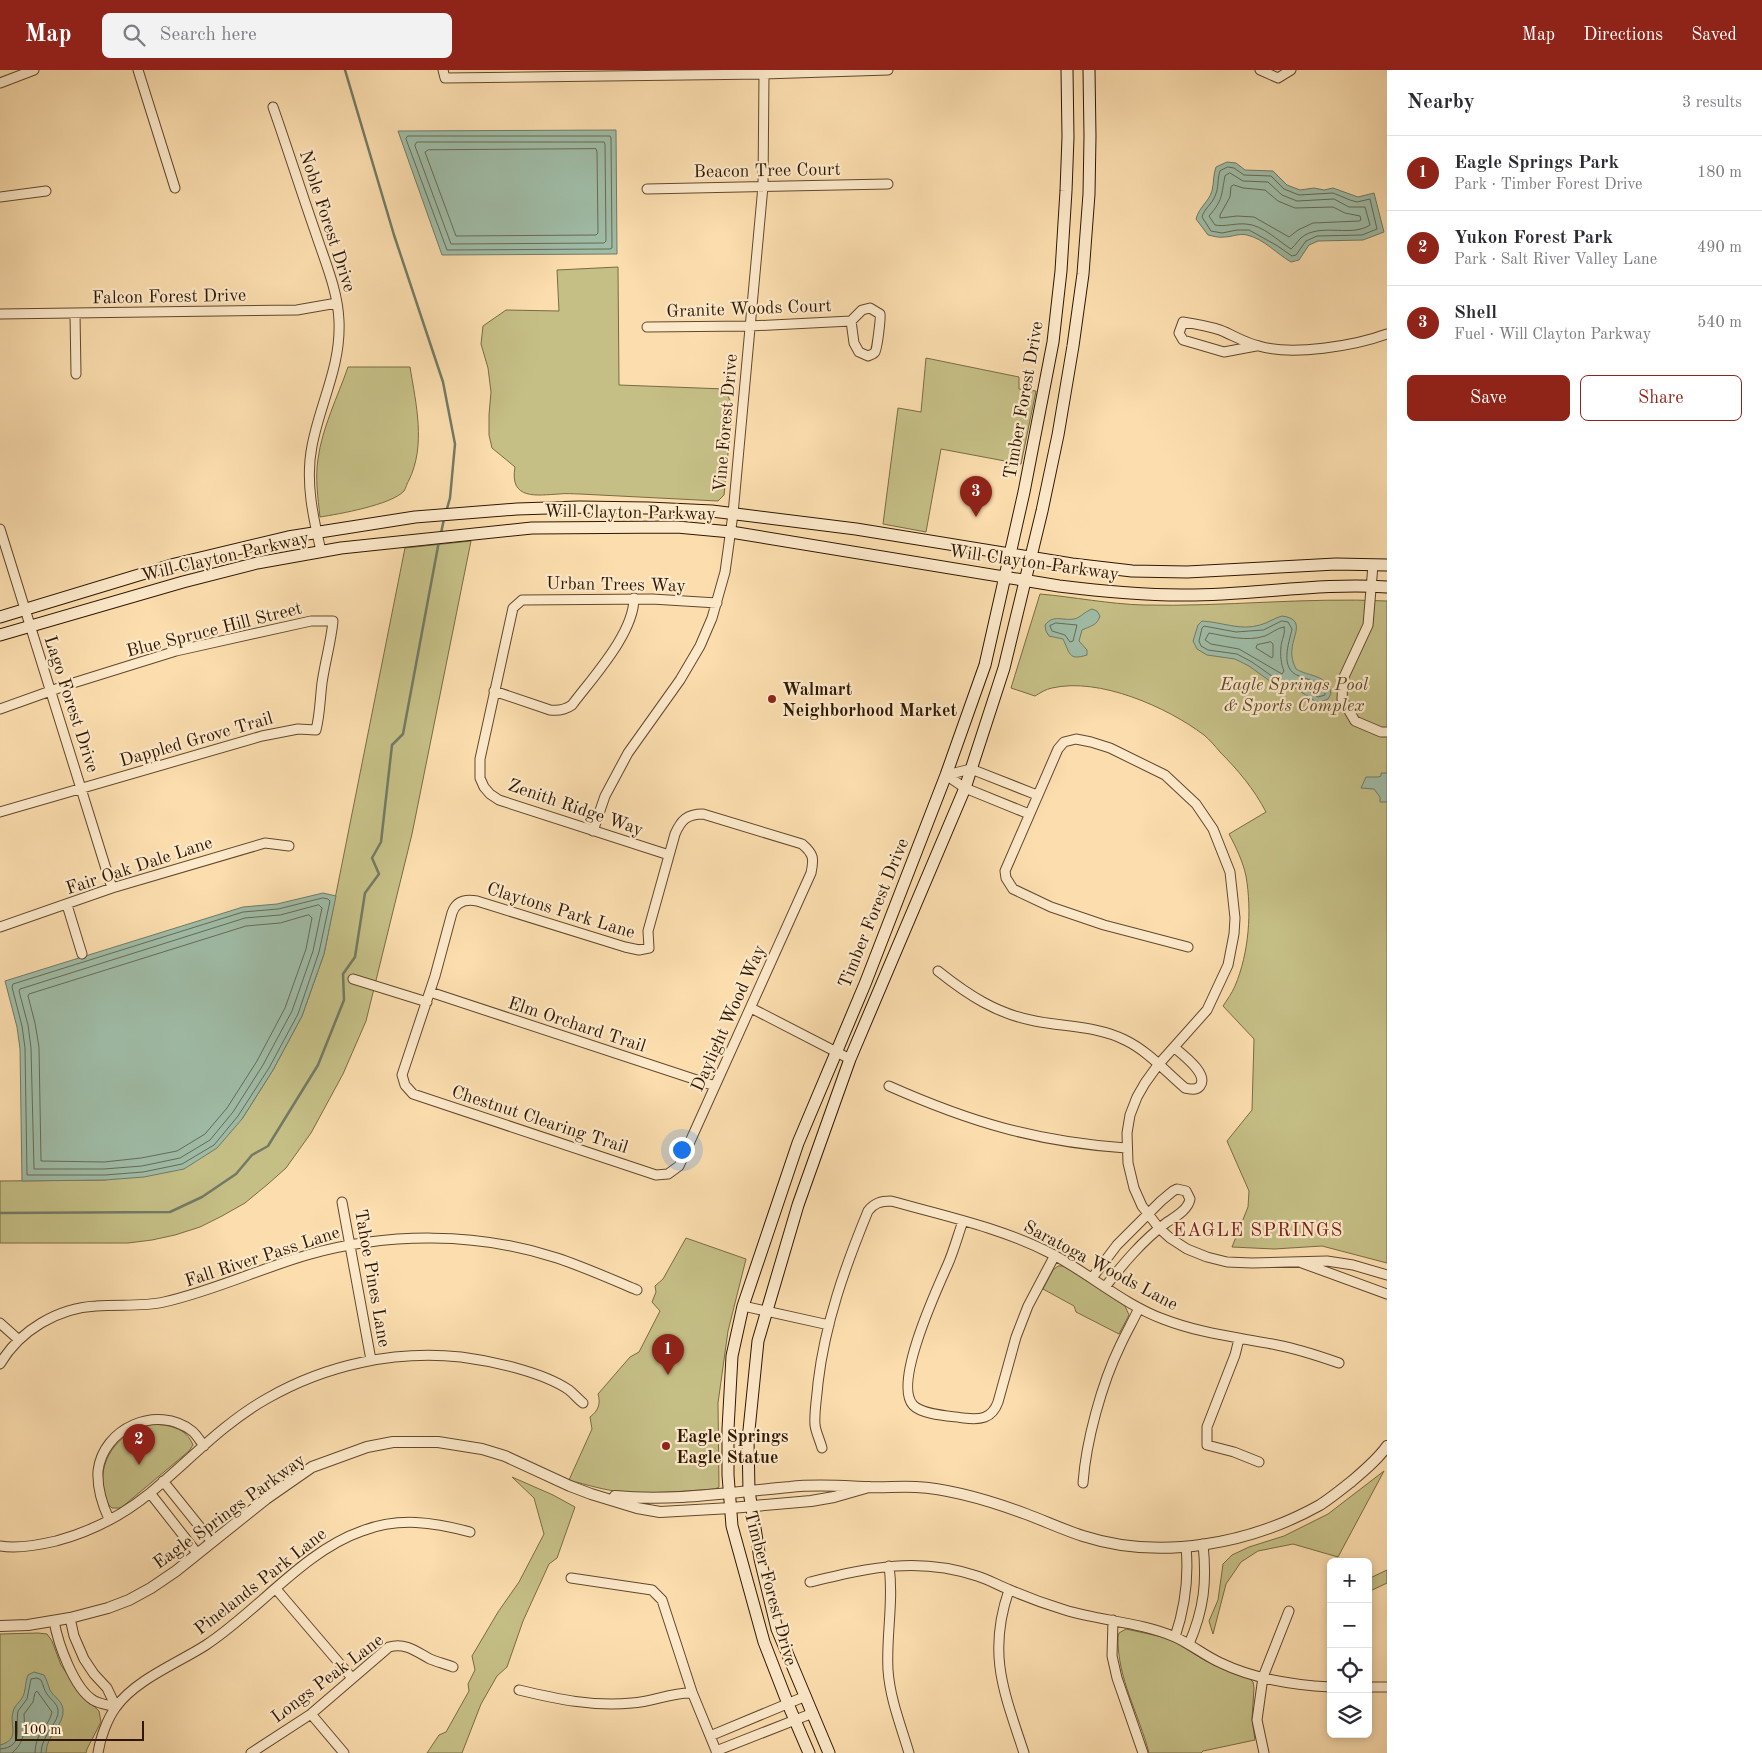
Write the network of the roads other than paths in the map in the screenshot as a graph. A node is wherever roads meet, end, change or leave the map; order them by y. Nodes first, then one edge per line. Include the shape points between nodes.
1 (34, 70) edge
2 (138, 70) edge
3 (888, 70) edge
4 (1067, 70) edge
5 (1089, 70) edge
6 (1260, 70) edge
7 (1291, 70) edge
8 (444, 74) edge
9 (764, 74) junction
10 (0, 83) edge
11 (273, 107) dead end
12 (1090, 136) junction
13 (1068, 137) junction
14 (888, 184) dead end
15 (763, 186) junction
16 (175, 188) dead end
17 (647, 189) dead end
18 (46, 191) dead end
19 (0, 197) edge
20 (338, 303) junction
21 (0, 314) edge
22 (75, 314) junction
23 (851, 321) junction
24 (750, 326) junction
25 (647, 327) dead end
26 (1387, 334) edge
27 (1256, 346) junction
28 (76, 374) dead end
29 (536, 508) junction
30 (733, 514) junction
31 (537, 528) junction
32 (0, 529) edge
33 (316, 532) junction
34 (731, 532) junction
35 (321, 551) junction
36 (1010, 553) junction
37 (1032, 557) junction
38 (1373, 565) junction
39 (1387, 565) edge
40 (158, 568) junction
41 (1006, 576) junction
42 (1025, 580) junction
43 (1371, 586) junction
44 (165, 587) junction
45 (1387, 587) edge
46 (634, 598) junction
47 (516, 603) joint
48 (717, 603) junction
49 (25, 609) junction
50 (0, 617) edge
51 (30, 626) junction
52 (0, 635) edge
53 (51, 690) junction
54 (494, 691) junction
55 (0, 709) edge
56 (316, 730) joint
57 (1387, 732) edge
58 (971, 769) junction
59 (946, 775) junction
60 (82, 787) junction
61 (965, 788) junction
62 (1038, 795) junction
63 (0, 812) edge
64 (1029, 814) junction
65 (593, 831) junction
66 (289, 846) dead end
67 (669, 855) junction
68 (112, 888) junction
69 (67, 905) junction
70 (0, 927) edge
71 (1188, 947) dead end
72 (82, 954) dead end
73 (938, 971) dead end
74 (353, 979) dead end
75 (430, 992) junction
76 (426, 1002) junction
77 (751, 1008) junction
78 (1175, 1048) junction
79 (836, 1052) junction
80 (850, 1059) junction
81 (1158, 1065) junction
82 (715, 1086) junction
83 (889, 1086) dead end
84 (1126, 1148) junction
85 (656, 1175) joint
86 (342, 1202) dead end
87 (1148, 1214) junction
88 (963, 1221) junction
89 (1159, 1228) junction
90 (350, 1244) junction
91 (1054, 1256) junction
92 (1297, 1262) junction
93 (1387, 1275) edge
94 (1092, 1278) junction
95 (1105, 1287) junction
96 (637, 1290) dead end
97 (1387, 1294) edge
98 (743, 1306) junction
99 (1139, 1308) junction
100 (767, 1311) junction
101 (0, 1322) edge
102 (829, 1325) junction
103 (1239, 1339) junction
104 (19, 1340) junction
105 (372, 1360) junction
106 (0, 1364) edge
107 (1339, 1364) dead end
108 (583, 1403) dead end
109 (204, 1446) junction
110 (1387, 1446) edge
111 (822, 1448) dead end
112 (1259, 1462) dead end
113 (163, 1481) junction
114 (1083, 1483) dead end
115 (869, 1487) junction
116 (749, 1491) junction
117 (150, 1493) junction
118 (730, 1493) junction
119 (592, 1494) junction
120 (751, 1506) junction
121 (731, 1508) junction
122 (109, 1519) junction
123 (470, 1532) dead end
124 (212, 1542) junction
125 (1203, 1544) junction
126 (0, 1546) edge
127 (1186, 1547) junction
128 (197, 1553) junction
129 (889, 1566) junction
130 (571, 1578) dead end
131 (810, 1582) dead end
132 (276, 1589) junction
133 (1009, 1590) junction
134 (1289, 1611) dead end
135 (70, 1618) junction
136 (1114, 1620) junction
137 (54, 1621) junction
138 (0, 1626) edge
139 (1175, 1637) junction
140 (1189, 1644) junction
141 (453, 1667) dead end
142 (1262, 1677) junction
143 (352, 1678) junction
144 (1327, 1687) edge
145 (1372, 1687) edge
146 (1387, 1687) edge
147 (519, 1690) dead end
148 (692, 1693) junction
149 (806, 1696) junction
150 (788, 1704) junction
151 (116, 1707) junction
152 (813, 1713) junction
153 (311, 1714) junction
154 (796, 1720) junction
155 (710, 1736) junction
156 (717, 1752) edge
157 (98, 1753) edge
158 (252, 1753) edge
159 (344, 1753) edge
160 (810, 1753) edge
161 (829, 1753) edge
162 (909, 1753) edge
163 (1024, 1753) edge
164 (1143, 1753) edge
165 (1264, 1753) edge

1 - 10 street
2 - 16 street
3 - 9 street
4 - 13 main road, Timber Forest Drive
5 - 12 main road, Timber Forest Drive
6 - 7 street via 1278,78
8 - 9 street
9 - 15 street, Vine Forest Drive
11 - 20 street, Noble Forest Drive
12 - 13 main road
12 - 37 main road, Timber Forest Drive via 1089,194 1074,346
13 - 36 main road, Timber Forest Drive via 1061,271 1053,342
14 - 15 street, Beacon Tree Court
15 - 17 street, Beacon Tree Court
15 - 24 street, Vine Forest Drive
18 - 19 street
20 - 22 street, Falcon Forest Drive via 297,310
20 - 33 street, Noble Forest Drive via 339,336 335,366 310,462
21 - 22 street, Falcon Forest Drive
22 - 28 street
23 - 23 street, Granite Woods Court via 866,308 880,314 874,353 864,355 856,349
23 - 24 street, Granite Woods Court
24 - 25 street, Granite Woods Court
24 - 30 street, Vine Forest Drive
26 - 27 street via 1318,348 1282,350
27 - 27 street via 1202,325 1183,322 1178,332 1183,340 1224,352
29 - 30 main road, Will Clayton Parkway via 648,508
29 - 31 main road
29 - 33 main road, Will Clayton Parkway via 430,515
30 - 34 street, Vine Forest Drive
30 - 36 main road, Will Clayton Parkway
31 - 34 main road, Will Clayton Parkway via 677,527
31 - 35 main road, Will Clayton Parkway
32 - 49 street, Lago Forest Drive
33 - 35 street, Noble Forest Drive
33 - 40 main road, Will Clayton Parkway
34 - 41 main road, Will Clayton Parkway
34 - 48 street, Vine Forest Drive
35 - 44 main road, Will Clayton Parkway via 257,563
36 - 37 main road, Will Clayton Parkway
36 - 41 main road, Timber Forest Drive
37 - 38 main road, Will Clayton Parkway via 1108,568 1172,572
37 - 42 main road, Timber Forest Drive
38 - 39 main road, Will Clayton Parkway
38 - 43 street
40 - 44 main road
40 - 49 main road, Will Clayton Parkway
41 - 42 main road, Will Clayton Parkway
41 - 59 main road, Timber Forest Drive via 984,665
42 - 43 main road, Will Clayton Parkway via 1101,591 1182,595
42 - 58 main road, Timber Forest Drive via 1004,668
43 - 45 main road, Will Clayton Parkway
43 - 57 street via 1368,625 1344,679 1342,699 1355,721
44 - 51 main road, Will Clayton Parkway
46 - 47 street, Urban Trees Way via 529,598
46 - 48 street, Urban Trees Way
46 - 54 street via 629,623 572,705 550,710
47 - 54 street, Zenith Ridge Way
48 - 65 street, Vine Forest Drive via 700,646 685,672 615,777
49 - 50 main road, Will Clayton Parkway
49 - 51 street, Lago Forest Drive
51 - 52 main road, Will Clayton Parkway
51 - 53 street, Lago Forest Drive
53 - 55 street, Blue Spruce Hill Street
53 - 56 street, Blue Spruce Hill Street via 176,651 311,621 333,621
53 - 60 street, Lago Forest Drive
54 - 65 street, Zenith Ridge Way via 480,759 480,778 484,787 509,804
56 - 60 street, Dappled Grove Trail via 298,729 262,736
58 - 59 street
58 - 61 main road, Timber Forest Drive
58 - 62 street
59 - 61 street
59 - 79 main road, Timber Forest Drive
60 - 63 street, Dappled Grove Trail
60 - 68 street, Lago Forest Drive
61 - 64 street
61 - 80 main road, Timber Forest Drive
62 - 64 street
62 - 78 street via 1058,749 1064,742 1076,738 1110,748 1165,775 1196,804 1213,829 1230,872 1234,934 1228,965 1207,1010
64 - 71 street via 1005,870 1013,889 1051,907 1104,925
65 - 67 street, Zenith Ridge Way
66 - 68 street, Fair Oak Dale Lane via 265,843
67 - 75 street, Claytons Park Lane via 648,931 649,948 634,950 477,901 463,901 452,913
67 - 77 street, Daylight Wood Way via 681,822 691,814 703,814 802,844 810,850 814,860 811,873
68 - 69 street, Fair Oak Dale Lane
69 - 70 street, Fair Oak Dale Lane
69 - 72 street
73 - 81 street via 993,1008 1035,1021 1112,1035 1138,1047
74 - 76 street
75 - 76 street
75 - 82 street, Elm Orchard Trail
76 - 85 street, Chestnut Clearing Trail via 402,1075 413,1094
77 - 79 street
77 - 82 street, Daylight Wood Way
78 - 81 street
78 - 81 street via 1198,1070 1202,1081 1197,1089 1185,1088
79 - 80 street
79 - 98 main road, Timber Forest Drive via 798,1143
80 - 100 main road, Timber Forest Drive via 798,1205
81 - 84 street via 1137,1097 1130,1115
82 - 85 street, Daylight Wood Way via 679,1166 668,1174
83 - 84 street via 971,1119 1019,1133 1072,1143
84 - 87 street via 1134,1188
86 - 90 street, Tahoe Pines Lane
87 - 89 street
87 - 89 street via 1173,1191 1186,1191 1189,1204
87 - 94 street via 1117,1245
88 - 91 street, Saratoga Woods Lane via 1008,1235
88 - 91 street via 916,1346 908,1392 914,1407 922,1411 974,1420 990,1415 995,1409 1019,1329
88 - 102 street, Saratoga Woods Lane via 891,1201 877,1203 868,1211 853,1249
89 - 92 street via 1187,1249 1207,1258 1227,1262
89 - 95 street
90 - 96 street, Fall River Pass Lane via 420,1238 464,1239 505,1245 556,1258
90 - 104 street, Fall River Pass Lane via 285,1261 188,1297 156,1304 97,1306 63,1312
90 - 105 street, Tahoe Pines Lane
91 - 94 street, Saratoga Woods Lane
92 - 93 street via 1327,1261
92 - 97 street
94 - 95 street, Saratoga Woods Lane
95 - 99 street, Saratoga Woods Lane
98 - 100 street
98 - 118 main road, Timber Forest Drive via 732,1356 728,1429
99 - 103 street, Saratoga Woods Lane via 1184,1327
99 - 114 street via 1104,1388 1086,1453
100 - 102 street
100 - 116 main road, Timber Forest Drive via 758,1342 752,1388
101 - 104 street
102 - 111 street via 815,1414
103 - 107 street, Saratoga Woods Lane via 1279,1345
103 - 112 street via 1207,1427 1207,1445
104 - 106 street, Fall River Pass Lane
105 - 108 street via 422,1355 479,1359 550,1381
105 - 109 street via 336,1368 282,1390 227,1425
109 - 113 street
109 - 122 street via 193,1431 168,1420 142,1421 124,1429 113,1439 98,1470 98,1491
110 - 125 street, Eagle Springs Parkway via 1363,1472 1320,1505 1247,1535
113 - 117 street
113 - 124 street
115 - 116 street, Eagle Springs Parkway via 816,1485
115 - 120 street, Eagle Springs Parkway via 811,1501
115 - 127 street, Eagle Springs Parkway via 917,1487 957,1493 1108,1542
116 - 118 street, Eagle Springs Parkway
116 - 120 main road, Timber Forest Drive
117 - 122 street
117 - 128 street
118 - 119 street, Eagle Springs Parkway via 637,1499
118 - 121 main road, Timber Forest Drive
119 - 121 street, Eagle Springs Parkway via 660,1512
119 - 124 street, Eagle Springs Parkway via 482,1449 438,1442 393,1442 366,1447 312,1467
120 - 121 street, Eagle Springs Parkway
120 - 149 main road, Timber Forest Drive via 777,1629
121 - 150 main road, Timber Forest Drive via 732,1526 764,1642
122 - 126 street via 87,1531 46,1543
123 - 132 street, Pinelands Park Lane via 439,1524 413,1522 364,1530 342,1538 322,1551
124 - 128 street, Eagle Springs Parkway
125 - 127 street, Eagle Springs Parkway
125 - 140 street via 1205,1579 1202,1605
127 - 139 street via 1185,1602
128 - 135 street, Eagle Springs Parkway via 170,1575 129,1600
129 - 131 street
129 - 133 street via 952,1568
129 - 162 street via 888,1671 892,1698
130 - 148 street via 652,1590 662,1600
132 - 143 street
132 - 151 street, Pinelands Park Lane via 206,1645 152,1676
133 - 136 street via 1066,1610
133 - 163 street via 998,1646 999,1669
134 - 142 street
135 - 137 street, Eagle Springs Parkway
135 - 151 street via 84,1659 107,1688
136 - 139 street
136 - 164 street via 1112,1656 1116,1678
137 - 138 street, Eagle Springs Parkway
137 - 151 street via 68,1667 80,1684 95,1702
139 - 140 street
140 - 142 street via 1221,1663
141 - 143 street, Longs Peak Lane via 396,1645 389,1647
142 - 144 street via 1291,1684
142 - 165 street via 1258,1720
143 - 153 street, Longs Peak Lane
145 - 146 street
147 - 148 street via 590,1704 631,1704 679,1692
148 - 155 street
149 - 150 street
149 - 152 main road, Timber Forest Drive
150 - 154 main road, Timber Forest Drive
150 - 155 street
151 - 157 street
152 - 154 street
152 - 161 main road, Timber Forest Drive
153 - 158 street, Longs Peak Lane
153 - 159 street
154 - 156 street
154 - 160 main road, Timber Forest Drive
155 - 156 street

